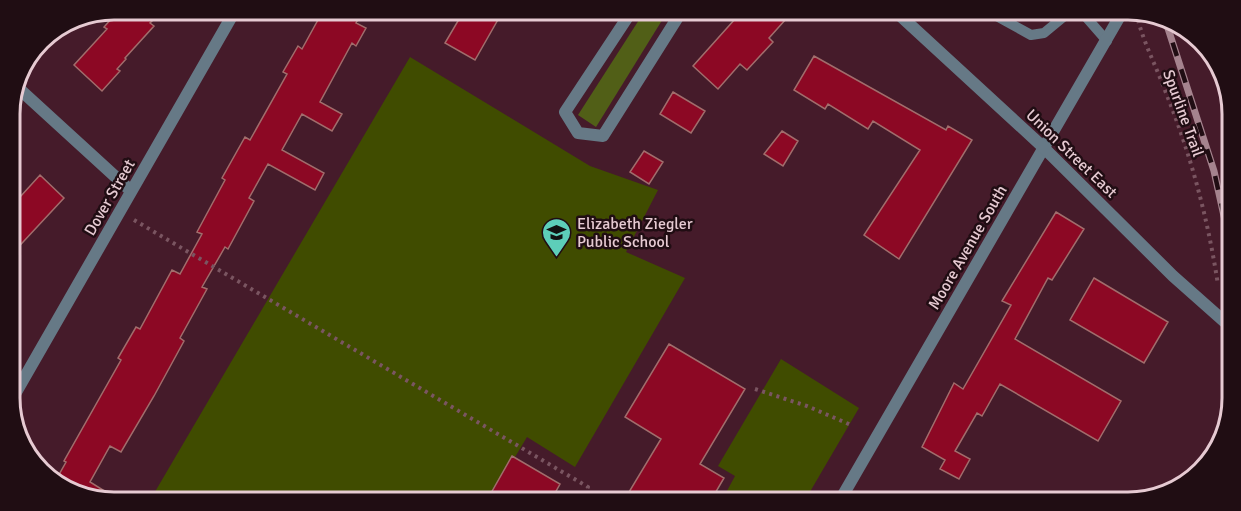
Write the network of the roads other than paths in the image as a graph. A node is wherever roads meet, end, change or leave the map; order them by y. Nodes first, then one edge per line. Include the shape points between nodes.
1 (230, 20) edge
2 (626, 20) edge
3 (676, 20) edge
4 (906, 20) edge
5 (1004, 20) edge
6 (1060, 20) edge
7 (1088, 20) edge
8 (1118, 20) edge
9 (908, 22) joint
10 (1107, 42) junction
11 (23, 92) edge
12 (1043, 147) junction
13 (131, 191) junction
14 (1222, 319) edge
15 (20, 385) edge
16 (845, 491) edge

1 - 13 street, Dover Street
2 - 3 street via 565,112 578,133 603,136
4 - 9 street, Union Street East
5 - 6 lane via 1031,35 1044,33
7 - 10 lane
8 - 10 street, Moore Avenue South
9 - 12 street, Union Street East
10 - 12 street, Moore Avenue South
11 - 13 street
12 - 14 street, Union Street East via 1173,276
12 - 16 street, Moore Avenue South
13 - 15 street, Dover Street

